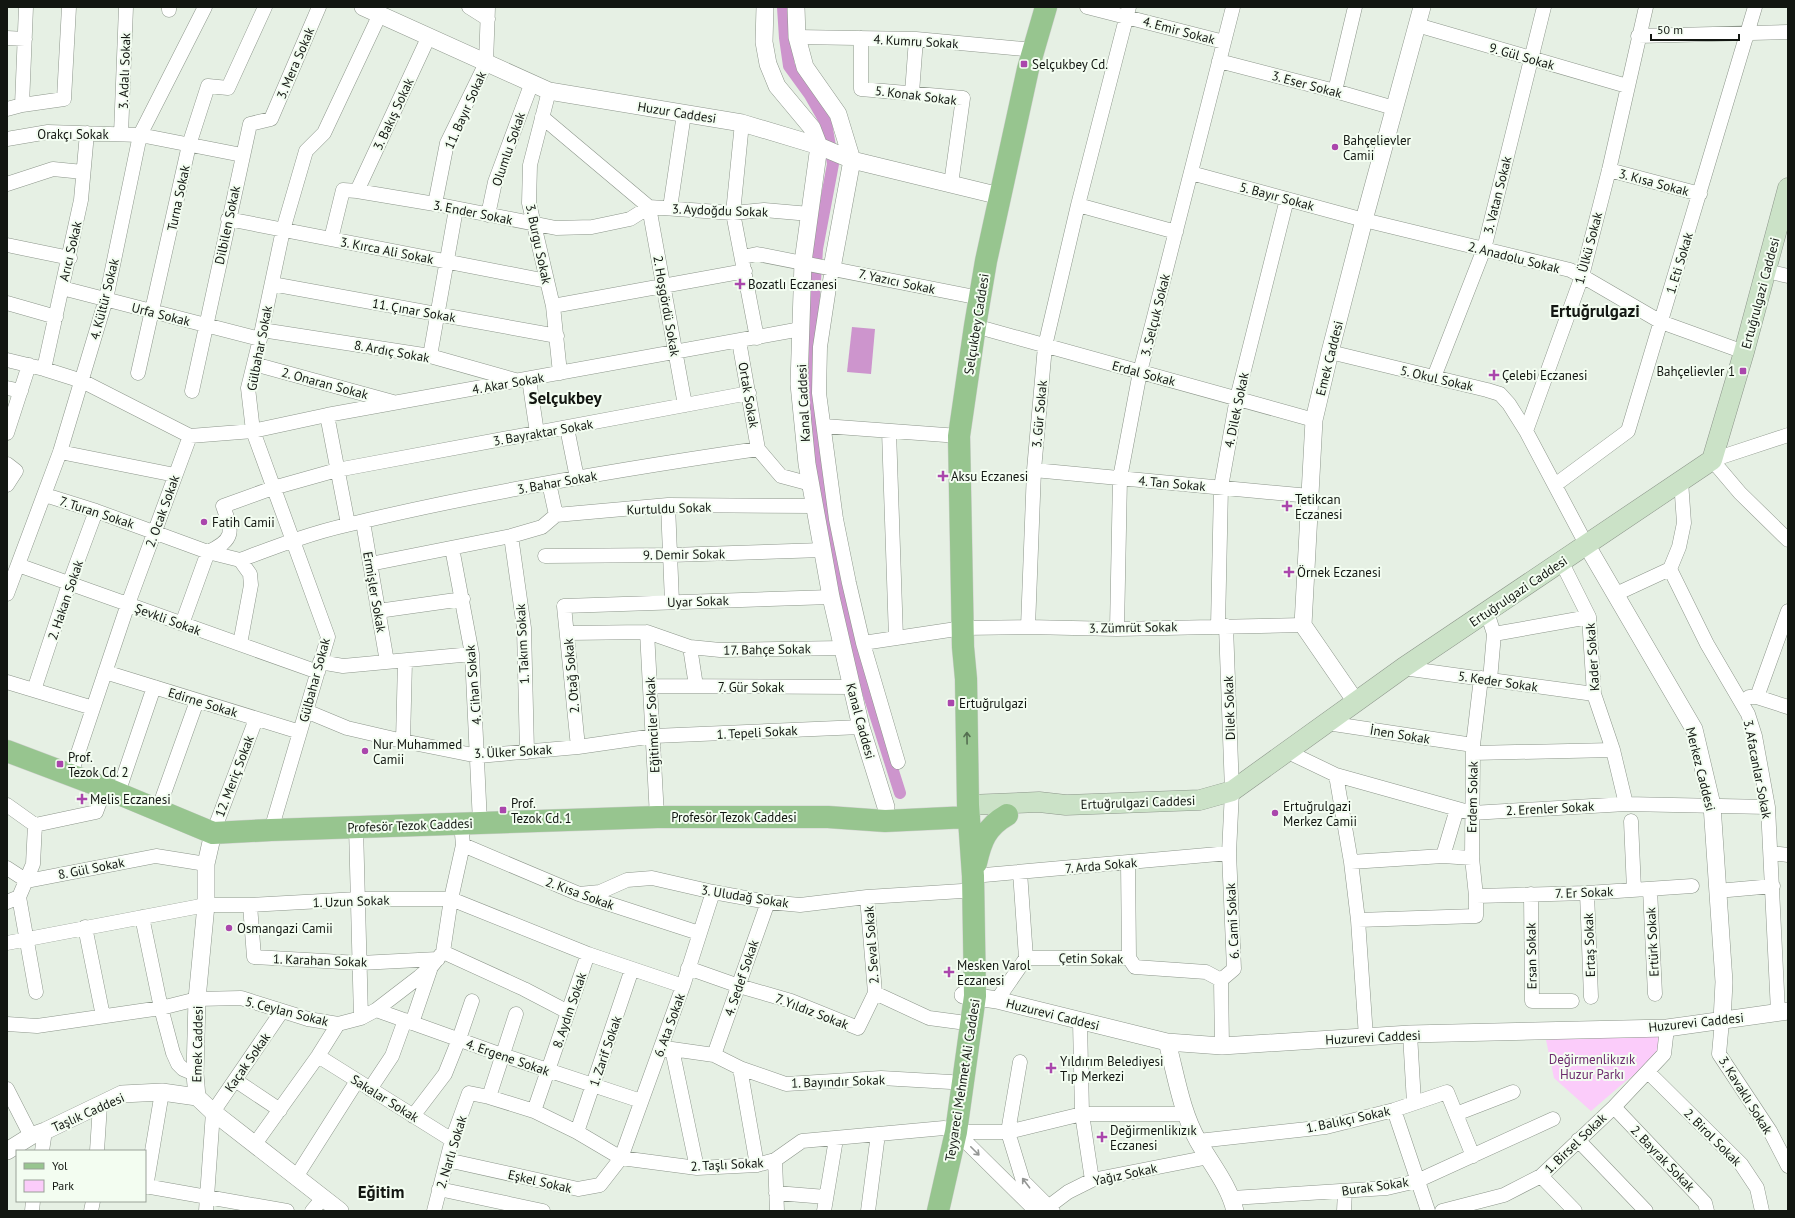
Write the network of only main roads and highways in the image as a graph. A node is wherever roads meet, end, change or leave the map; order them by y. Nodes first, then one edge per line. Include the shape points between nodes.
1 (1046, 7) edge
2 (1788, 188) edge
3 (7, 751) edge
4 (1066, 805) junction
5 (962, 811) junction
6 (1007, 815) junction
7 (828, 817) junction
8 (967, 883) junction
9 (969, 995) junction
10 (950, 1130) junction
11 (926, 1211) edge
12 (938, 1211) edge

1 - 5 main road, Selçukbey Caddesi via 1000,196 974,326 959,436 963,637 951,679
2 - 4 main road, Ertuğrulgazi Caddesi via 1712,460 1403,668 1232,790 1200,800
3 - 7 main road, Profesör Tezok Caddesi via 71,774 213,833 657,818
4 - 5 main road, Ertuğrulgazi Caddesi via 1039,802
4 - 6 main road, Ertuğrulgazi Caddesi via 1036,814
5 - 6 main road, Ertuğrulgazi Caddesi
5 - 7 main road via 885,820
5 - 7 main road via 886,807
5 - 8 main road, Teyyareci Mehmet Ali Caddesi
6 - 8 main road via 995,822 983,838
8 - 9 main road, Teyyareci Mehmet Ali Caddesi
9 - 10 main road, Teyyareci Mehmet Ali Caddesi
9 - 10 main road, Teyyareci Mehmet Ali Caddesi via 959,1022 951,1082
10 - 11 main road, Teyyareci Mehmet Ali Caddesi
10 - 12 main road, Teyyareci Mehmet Ali Caddesi

